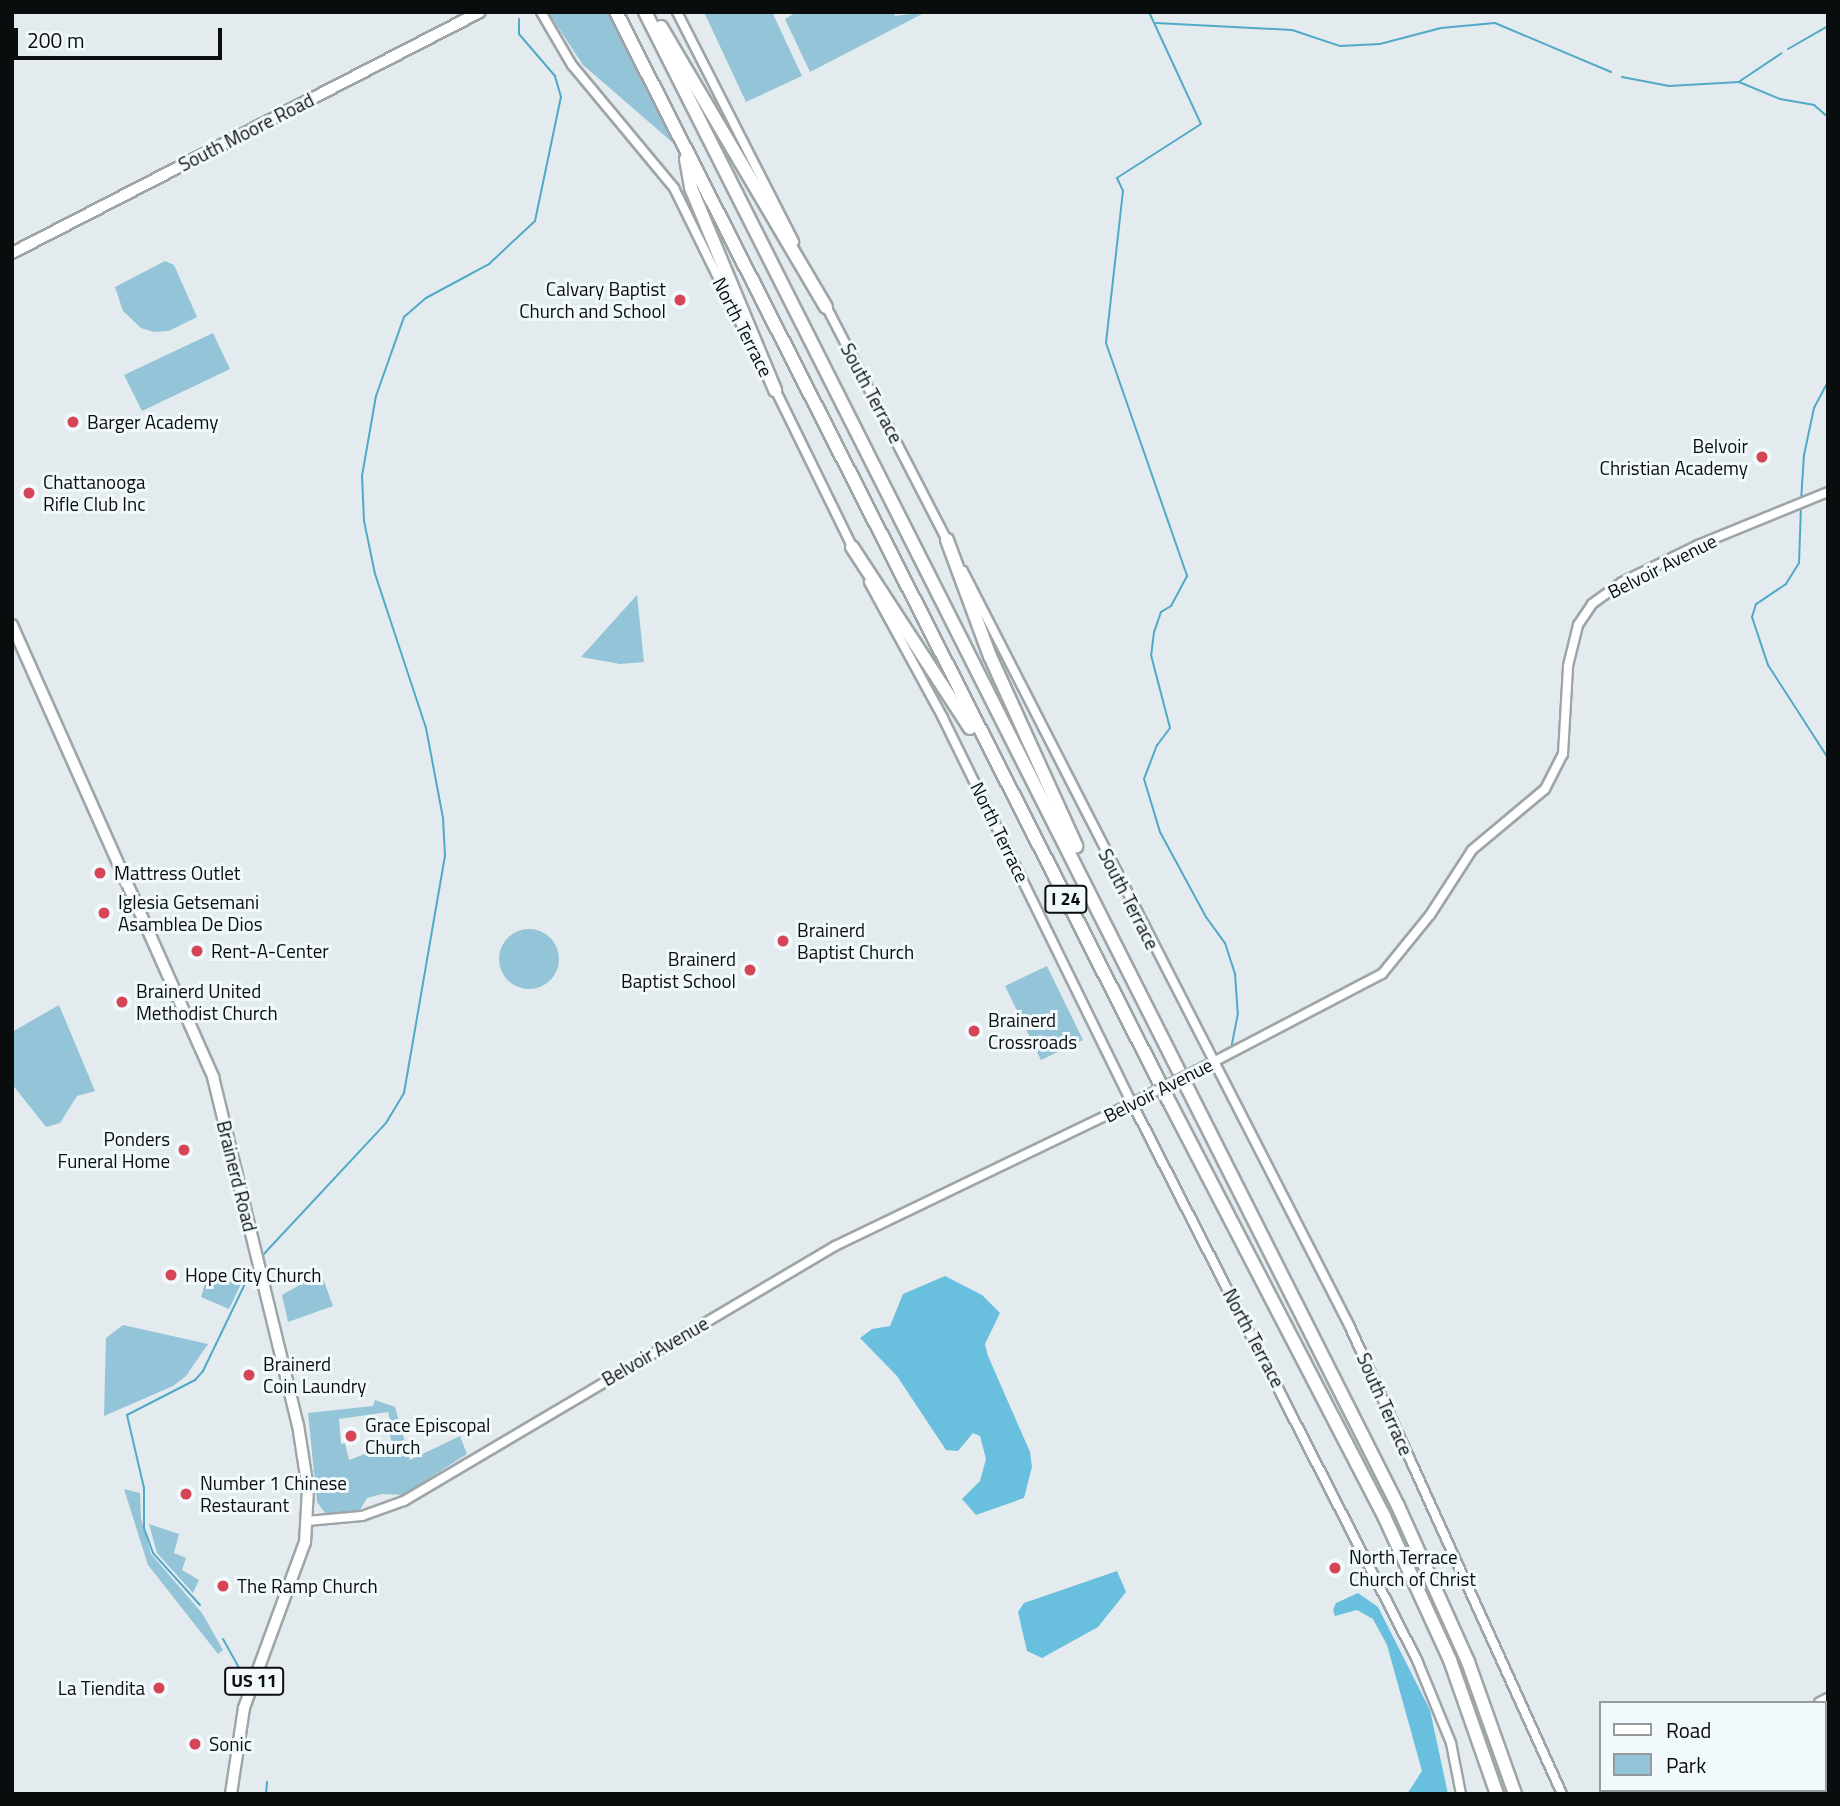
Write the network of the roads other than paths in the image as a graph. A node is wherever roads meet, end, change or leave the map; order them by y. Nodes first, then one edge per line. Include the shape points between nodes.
1 (480, 12) edge
2 (541, 12) edge
3 (616, 12) edge
4 (677, 12) edge
5 (646, 13) edge
6 (683, 145) junction
7 (12, 253) edge
8 (826, 307) junction
9 (775, 390) junction
10 (1828, 492) edge
11 (947, 540) junction
12 (852, 547) junction
13 (12, 625) edge
14 (1013, 795) junction
15 (1121, 953) junction
16 (1211, 1063) junction
17 (1132, 1103) junction
18 (307, 1521) junction
19 (231, 1794) edge
20 (1461, 1794) edge
21 (1497, 1794) edge
22 (1515, 1794) edge
23 (1562, 1794) edge

1 - 7 main road, South Moore Road
2 - 9 street, North Terrace via 572,65 674,188
3 - 6 highway, I 24
4 - 8 street, South Terrace
5 - 8 highway via 660,25
5 - 15 highway, I 24 via 841,408
6 - 9 highway via 691,188
6 - 14 highway, I 24
8 - 11 street, South Terrace
9 - 12 street, North Terrace
10 - 16 street, Belvoir Avenue via 1698,545 1622,582 1591,604 1578,625 1568,666 1563,754 1545,789 1472,850 1430,915 1382,974
11 - 15 highway via 990,656
11 - 16 street, South Terrace
12 - 14 highway
12 - 17 street, North Terrace via 943,718
13 - 18 main road, Brainerd Road / US 11 via 213,1077 298,1425 308,1489
14 - 21 highway, I 24 via 1384,1516 1450,1660
15 - 22 highway, I 24 via 1439,1591
16 - 17 street, Belvoir Avenue, bridge
16 - 23 street, South Terrace via 1349,1325
17 - 18 street, Belvoir Avenue via 835,1246 404,1501 362,1516
17 - 20 street, North Terrace via 1417,1660 1448,1734
18 - 19 main road, Brainerd Road / US 11 via 300,1564 244,1708

